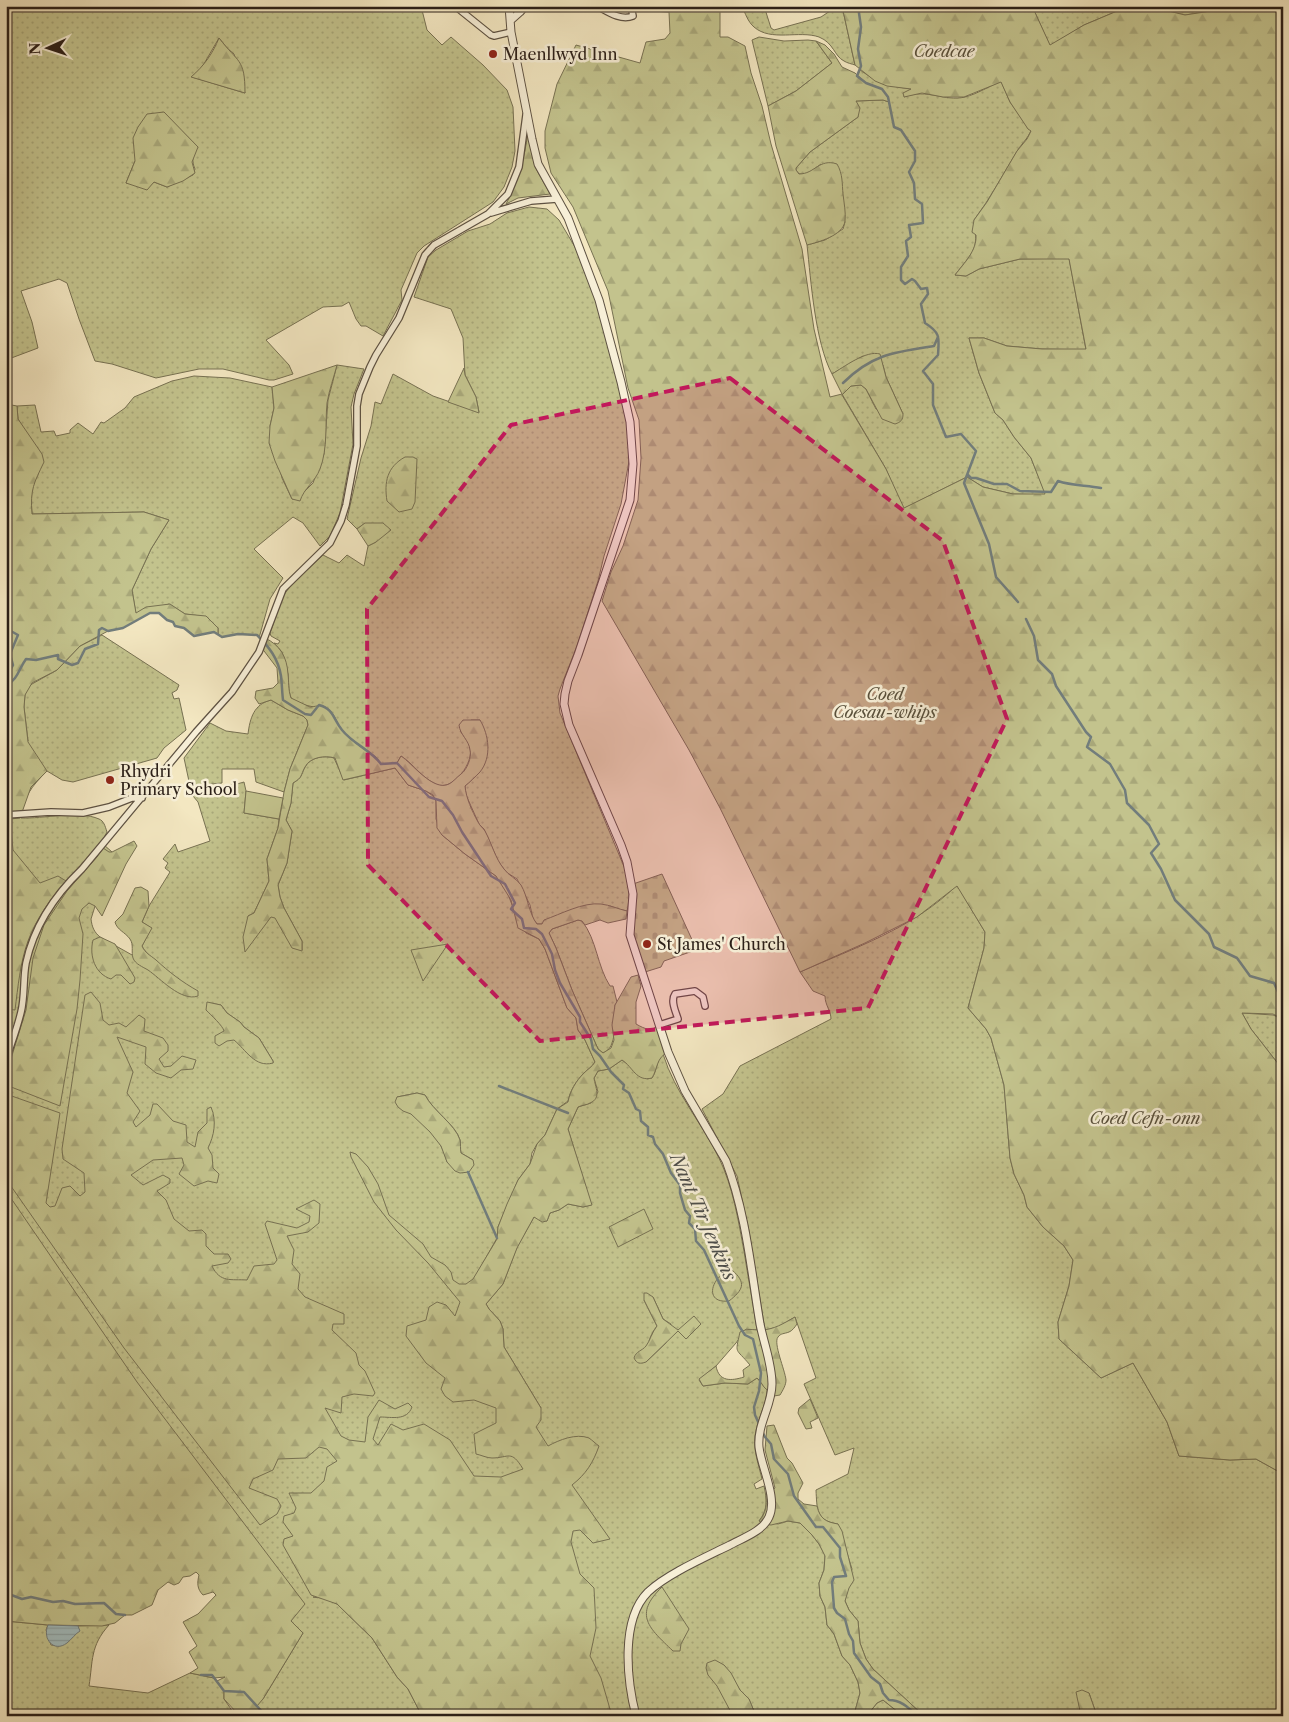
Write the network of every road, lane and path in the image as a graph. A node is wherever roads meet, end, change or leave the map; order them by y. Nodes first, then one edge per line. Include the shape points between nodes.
1 (455, 6) edge
2 (509, 6) edge
3 (524, 6) edge
4 (598, 6) edge
5 (631, 6) edge
6 (511, 20) junction
7 (511, 32) junction
8 (527, 113) junction
9 (557, 198) junction
10 (488, 214) junction
11 (142, 798) junction
12 (6, 816) edge
13 (706, 1006) dead end
14 (659, 1025) junction
15 (6, 1060) edge
16 (636, 1716) edge

1 - 7 street via 494,36
2 - 6 street
3 - 6 street
4 - 5 street via 613,15 628,18 633,16
6 - 7 street
7 - 8 street
8 - 9 street via 538,164
8 - 10 street via 519,167 508,194
9 - 10 street via 513,205
9 - 14 street via 599,300 611,340 630,422 633,464 630,500 568,681 565,712 627,862 633,894 630,934
10 - 11 street via 434,245 424,255 400,318 376,355 359,394 355,460 346,505 336,532 321,553 283,589 259,652 232,692
11 - 12 street via 83,813
11 - 15 street via 62,889 40,924 26,964 21,1011
13 - 14 street via 702,996 695,991 675,994 672,998 678,1019
14 - 16 street via 679,1078 726,1161 737,1194 772,1376 772,1392 759,1438 772,1503 768,1519 762,1526 660,1583 640,1602 629,1637 630,1685

